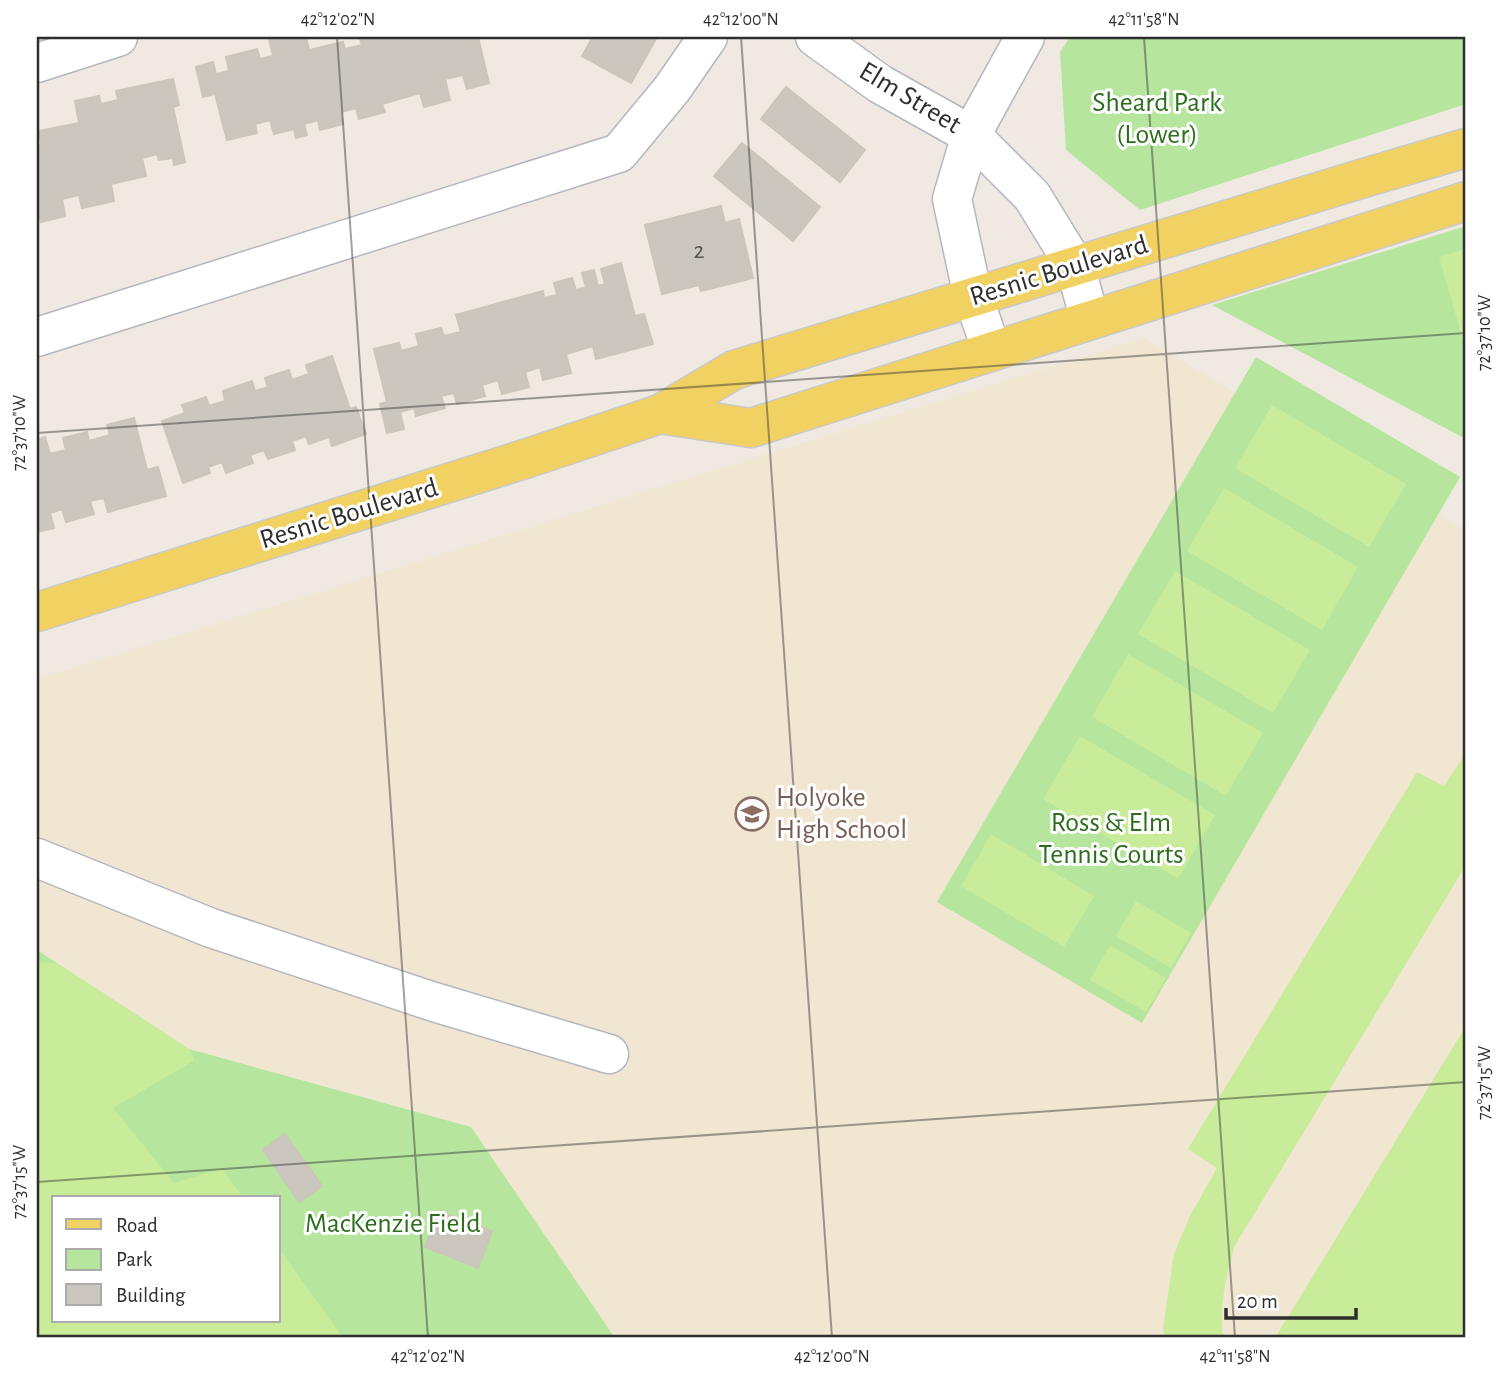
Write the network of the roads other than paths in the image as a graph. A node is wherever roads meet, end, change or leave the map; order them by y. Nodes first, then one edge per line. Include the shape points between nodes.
1 (118, 37) edge
2 (708, 37) edge
3 (815, 37) edge
4 (1025, 37) edge
5 (37, 63) edge
6 (971, 135) junction
7 (1466, 148) edge
8 (1466, 201) edge
9 (1075, 266) junction
10 (973, 297) junction
11 (1090, 320) junction
12 (37, 337) edge
13 (992, 351) junction
14 (660, 414) junction
15 (37, 612) edge
16 (37, 858) edge
17 (609, 1054) dead end

1 - 5 street
2 - 12 street via 619,153
3 - 6 street, Elm Street via 880,84
4 - 6 street
6 - 9 street, Elm Street via 1032,196
6 - 10 street via 952,199
7 - 9 main road, Resnic Boulevard
8 - 11 main road, Resnic Boulevard
9 - 10 main road, Resnic Boulevard
9 - 11 street, Elm Street
10 - 13 street
10 - 14 main road, Resnic Boulevard via 733,370
11 - 13 main road, Resnic Boulevard
13 - 14 main road, Resnic Boulevard via 751,428
14 - 15 main road, Resnic Boulevard
16 - 17 street via 211,928

